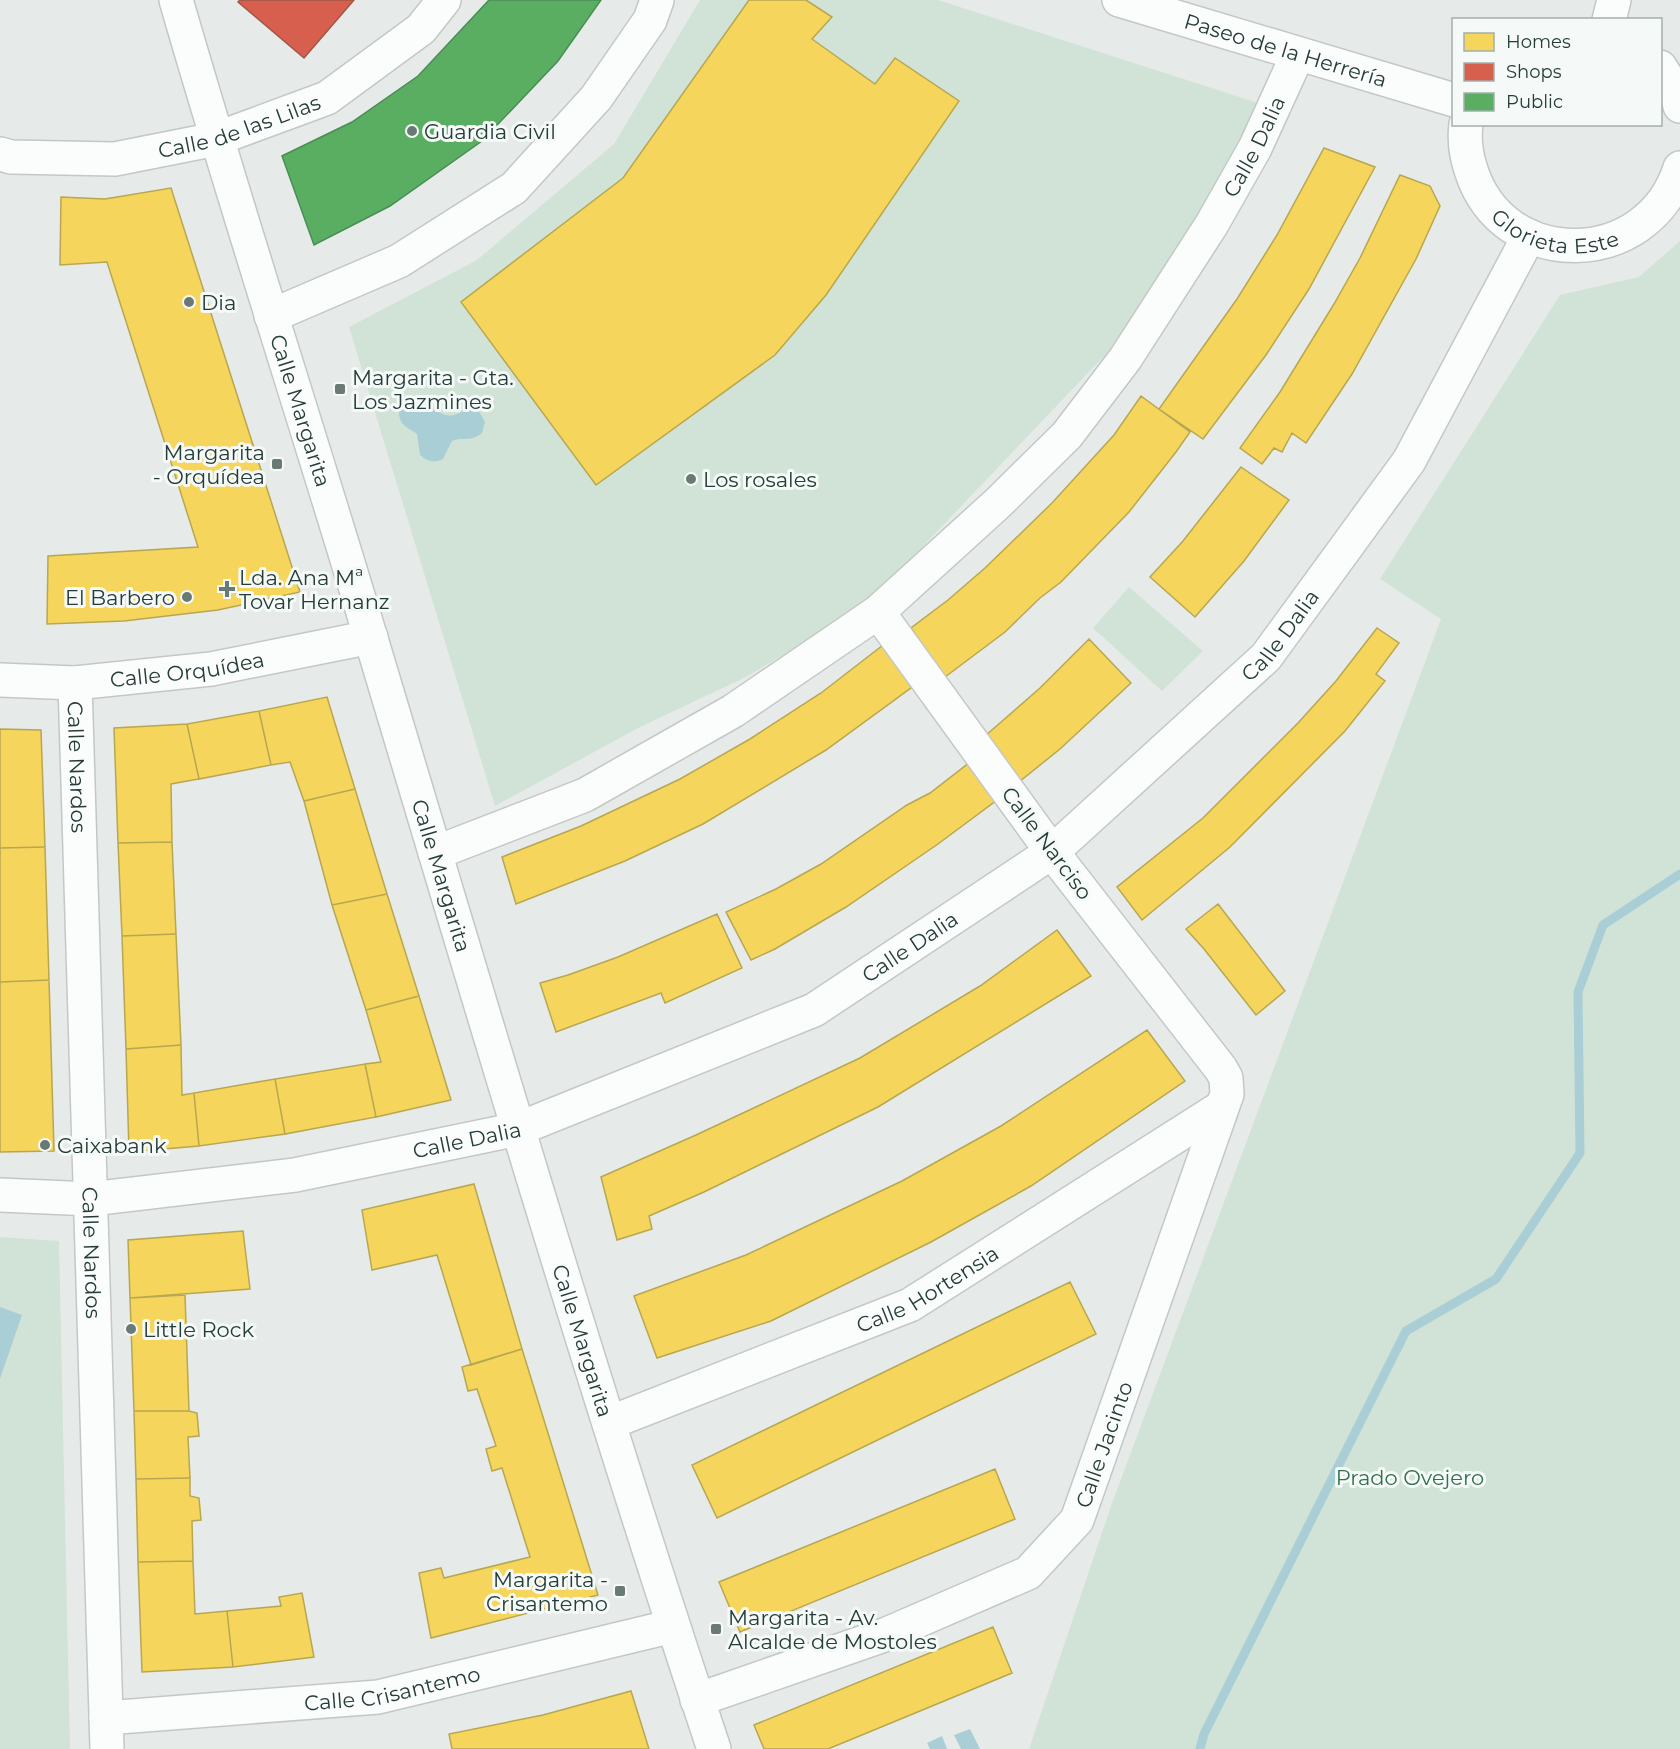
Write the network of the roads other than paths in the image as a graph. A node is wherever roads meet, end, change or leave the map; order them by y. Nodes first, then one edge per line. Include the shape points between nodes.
1 (176, 0) edge
2 (444, 0) edge
3 (657, 0) edge
4 (1119, 0) edge
5 (1614, 0) edge
6 (1610, 18) edge
7 (1298, 54) junction
8 (1662, 70) edge
9 (1452, 99) edge
10 (1680, 106) edge
11 (1466, 126) edge
12 (216, 139) junction
13 (0, 154) edge
14 (1680, 168) edge
15 (1529, 236) junction
16 (271, 316) junction
17 (879, 612) junction
18 (370, 637) junction
19 (0, 680) edge
20 (75, 683) junction
21 (1052, 852) junction
22 (435, 853) junction
23 (1221, 1070) joint
24 (1222, 1107) junction
25 (518, 1129) junction
26 (1098, 1186) junction
27 (0, 1195) edge
28 (91, 1199) junction
29 (1186, 1209) junction
30 (609, 1423) junction
31 (673, 1626) junction
32 (697, 1700) junction
33 (106, 1733) edge
34 (714, 1749) edge

1 - 12 street, Calle Margarita
2 - 12 street, Calle de las Lilas via 421,29 327,98
3 - 16 street via 650,20 596,98 514,188 399,261
4 - 7 street, Paseo de la Herrería
5 - 6 street
7 - 9 street, Paseo de la Herrería
7 - 17 street, Calle Dalia via 1255,148 1223,205 1125,359 1067,435
8 - 10 street
11 - 15 street, Glorieta Este via 1467,157 1474,182 1507,223
12 - 13 street, Calle de las Lilas via 115,159
12 - 16 street, Calle Margarita
14 - 15 street, Glorieta Este via 1675,184 1657,210 1633,230 1587,245 1564,246
15 - 21 street, Calle Dalia via 1409,461 1266,657
16 - 18 street, Calle Margarita
17 - 21 street, Calle Narciso
17 - 22 street, Calle Dalia via 733,711 585,795
18 - 20 street, Calle Orquídea via 211,669
18 - 22 street, Calle Margarita
19 - 20 street, Calle Orquídea
20 - 28 street, Calle Nardos
21 - 23 street, Calle Narciso
21 - 25 street, Calle Dalia via 813,1010
22 - 25 street, Calle Margarita
23 - 24 street, Calle Jacinto via 1227,1086
24 - 26 street, Calle Hortensia
24 - 29 street, Calle Jacinto
25 - 28 street, Calle Dalia via 295,1175
25 - 30 street, Calle Margarita
26 - 29 street via 1142,1168 1163,1165 1179,1176
26 - 30 street, Calle Hortensia via 910,1305
27 - 28 street, Calle Dalia
28 - 33 street, Calle Nardos
29 - 32 street, Calle Jacinto via 1077,1520 1028,1573 888,1634
30 - 31 street, Calle Margarita
31 - 32 street, Calle Margarita
31 - 33 street, Calle Crisantemo via 378,1697
32 - 34 street, Calle Margarita

